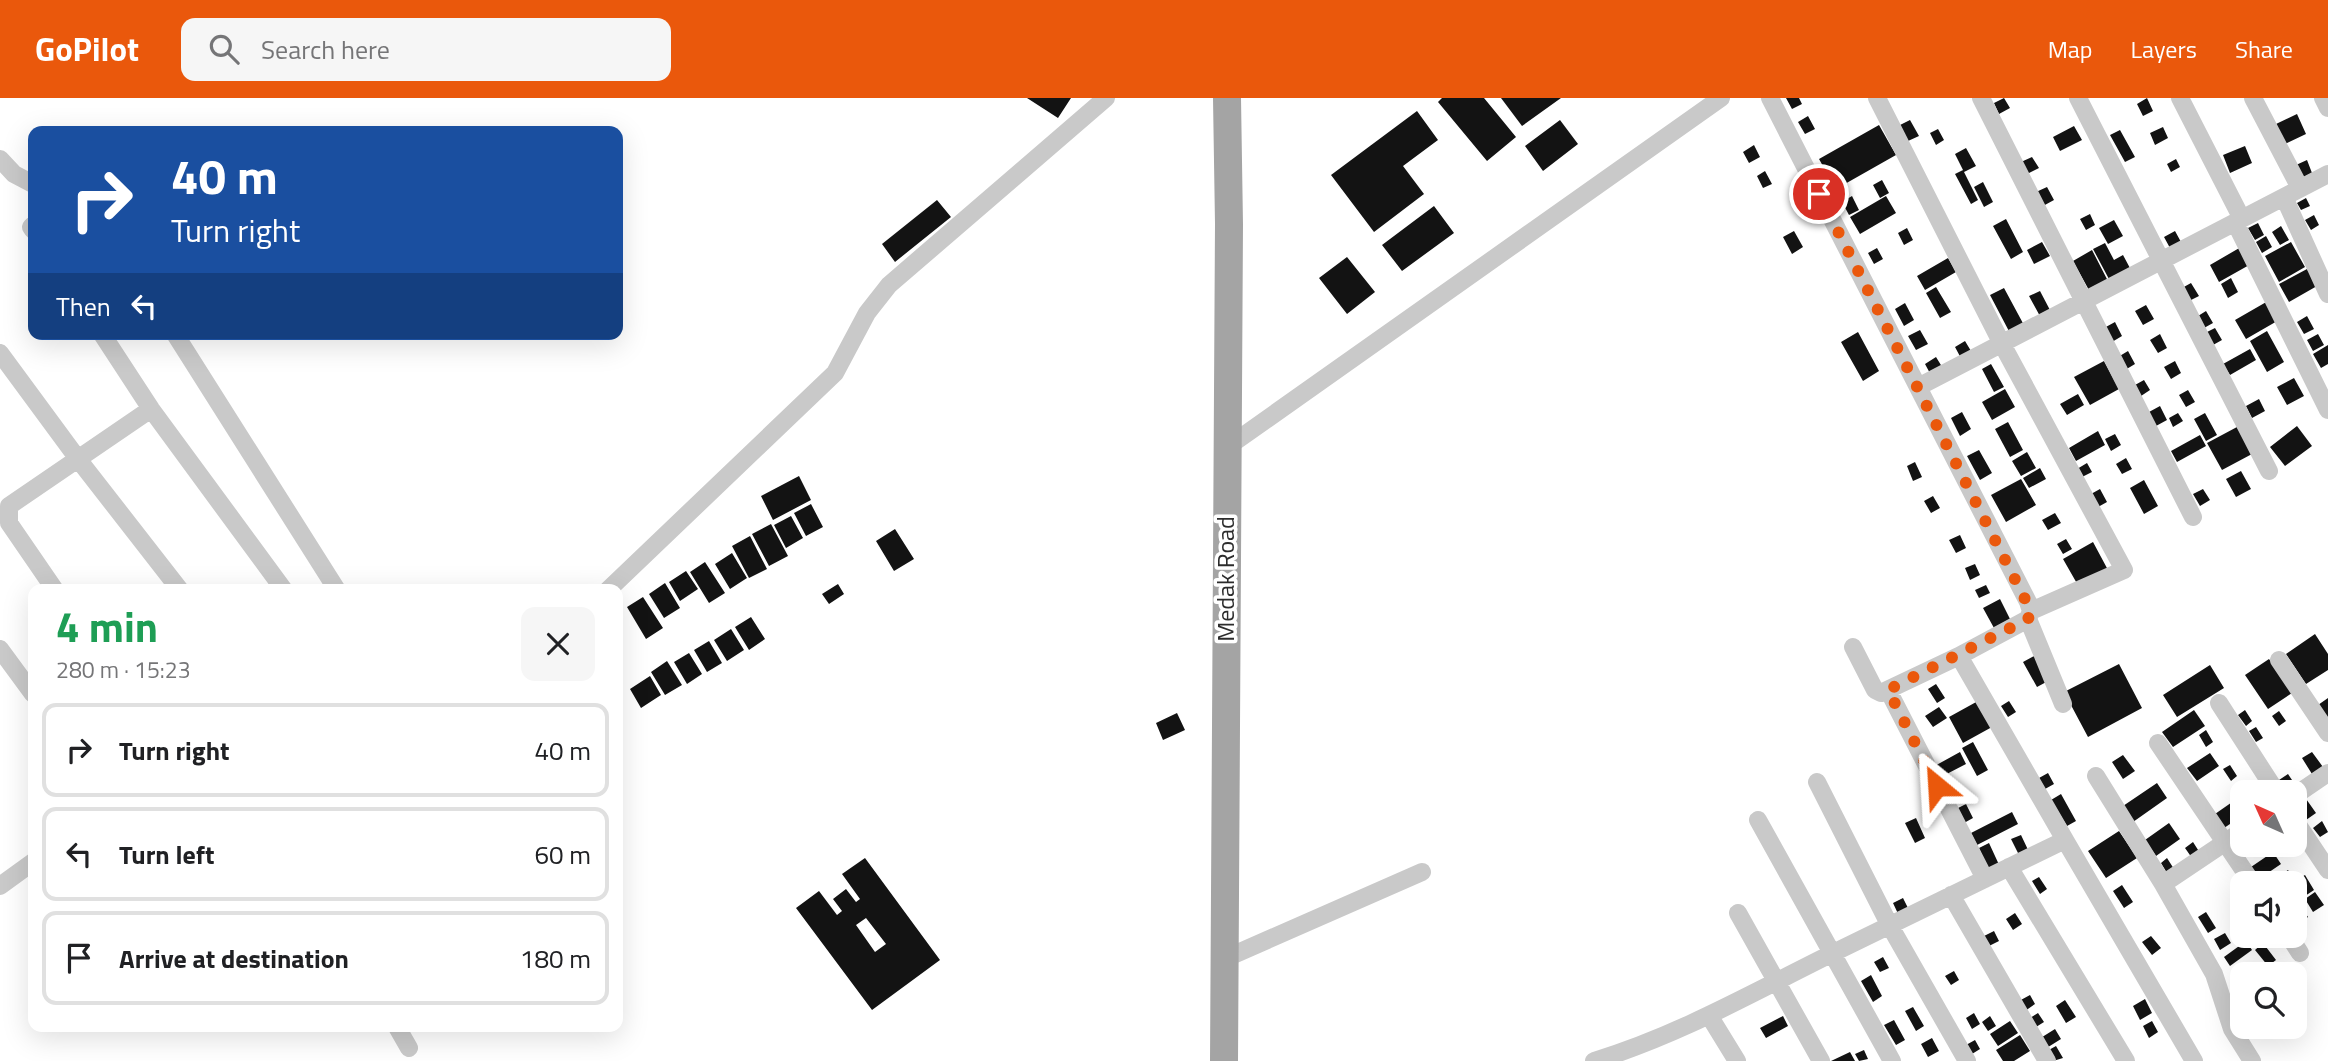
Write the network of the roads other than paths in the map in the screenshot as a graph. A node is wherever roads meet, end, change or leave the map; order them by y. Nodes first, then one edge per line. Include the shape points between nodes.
1 (1106, 98) edge
2 (1227, 98) edge
3 (1721, 98) edge
4 (1770, 98) edge
5 (1877, 98) edge
6 (1982, 98) edge
7 (2078, 98) edge
8 (2180, 98) edge
9 (2253, 98) edge
10 (2323, 98) edge
11 (2328, 108) edge
12 (0, 159) edge
13 (2328, 174) edge
14 (28, 181) edge
15 (2292, 193) junction
16 (2239, 220) junction
17 (2161, 261) junction
18 (2328, 295) edge
19 (2084, 301) junction
20 (106, 340) edge
21 (179, 340) edge
22 (2002, 344) junction
23 (0, 353) edge
24 (1918, 387) junction
25 (151, 409) junction
26 (2328, 410) edge
27 (1226, 447) junction
28 (78, 459) junction
29 (2269, 471) dead end
30 (3, 504) edge
31 (2193, 517) dead end
32 (51, 584) edge
33 (175, 584) edge
34 (280, 584) edge
35 (333, 584) edge
36 (614, 584) edge
37 (2030, 615) junction
38 (1853, 647) dead end
39 (0, 649) edge
40 (1959, 656) junction
41 (2279, 660) dead end
42 (28, 687) edge
43 (1888, 690) junction
44 (2219, 703) dead end
45 (2063, 704) dead end
46 (2328, 733) edge
47 (2158, 743) dead end
48 (2328, 773) edge
49 (2096, 776) dead end
50 (2269, 780) edge
51 (1817, 782) dead end
52 (2307, 787) edge
53 (1758, 820) dead end
54 (2307, 838) edge
55 (2066, 839) junction
56 (2230, 839) edge
57 (2225, 842) junction
58 (28, 866) edge
59 (2009, 867) junction
60 (2328, 870) edge
61 (2244, 871) edge
62 (1422, 872) dead end
63 (1985, 879) junction
64 (2162, 884) junction
65 (0, 886) edge
66 (1951, 895) junction
67 (1738, 913) dead end
68 (1890, 926) junction
69 (2297, 948) edge
70 (2300, 953) dead end
71 (1832, 954) junction
72 (1224, 959) junction
73 (1778, 981) junction
74 (1710, 1017) junction
75 (400, 1032) edge
76 (410, 1048) dead end
77 (1644, 1054) edge
78 (1223, 1061) edge
79 (1594, 1061) edge
80 (1737, 1061) edge
81 (1821, 1061) edge
82 (1892, 1061) edge
83 (1967, 1061) edge
84 (2047, 1061) edge
85 (2126, 1061) edge
86 (2194, 1061) edge
87 (2252, 1061) edge

1 - 36 street via 889,285 867,313 835,373
2 - 27 main road, Medak Road
3 - 27 street
4 - 24 street
5 - 22 street
6 - 19 street
7 - 17 street
8 - 16 street
9 - 15 street
10 - 11 street
12 - 14 street
13 - 15 street
15 - 16 street
15 - 18 street
16 - 17 street
16 - 26 street
17 - 19 street
17 - 29 street
19 - 22 street
19 - 31 street
20 - 25 street
21 - 35 street
22 - 24 street
22 - 37 street via 2124,570
23 - 28 street
24 - 37 street
25 - 28 street
25 - 34 street
27 - 72 main road, Medak Road
28 - 30 street
28 - 33 street
30 - 32 street via 9,523
37 - 40 street
37 - 45 street
38 - 43 street via 1875,690
39 - 42 street
40 - 43 street
40 - 55 street
41 - 46 street
43 - 63 street
44 - 50 street
47 - 57 street
48 - 52 street
49 - 64 street
51 - 68 street
53 - 71 street
54 - 60 street
55 - 59 street
55 - 86 street
56 - 57 street
57 - 61 street
57 - 64 street
58 - 65 street
59 - 63 street
59 - 85 street
62 - 72 street
63 - 66 street
64 - 87 street via 2214,974 2232,1029
66 - 68 street
66 - 84 street
67 - 73 street
68 - 71 street
68 - 83 street
69 - 70 street
71 - 73 street
71 - 82 street
72 - 78 main road, Medak Road
73 - 74 street
73 - 81 street
74 - 77 street
74 - 80 street
75 - 76 street
77 - 79 street

